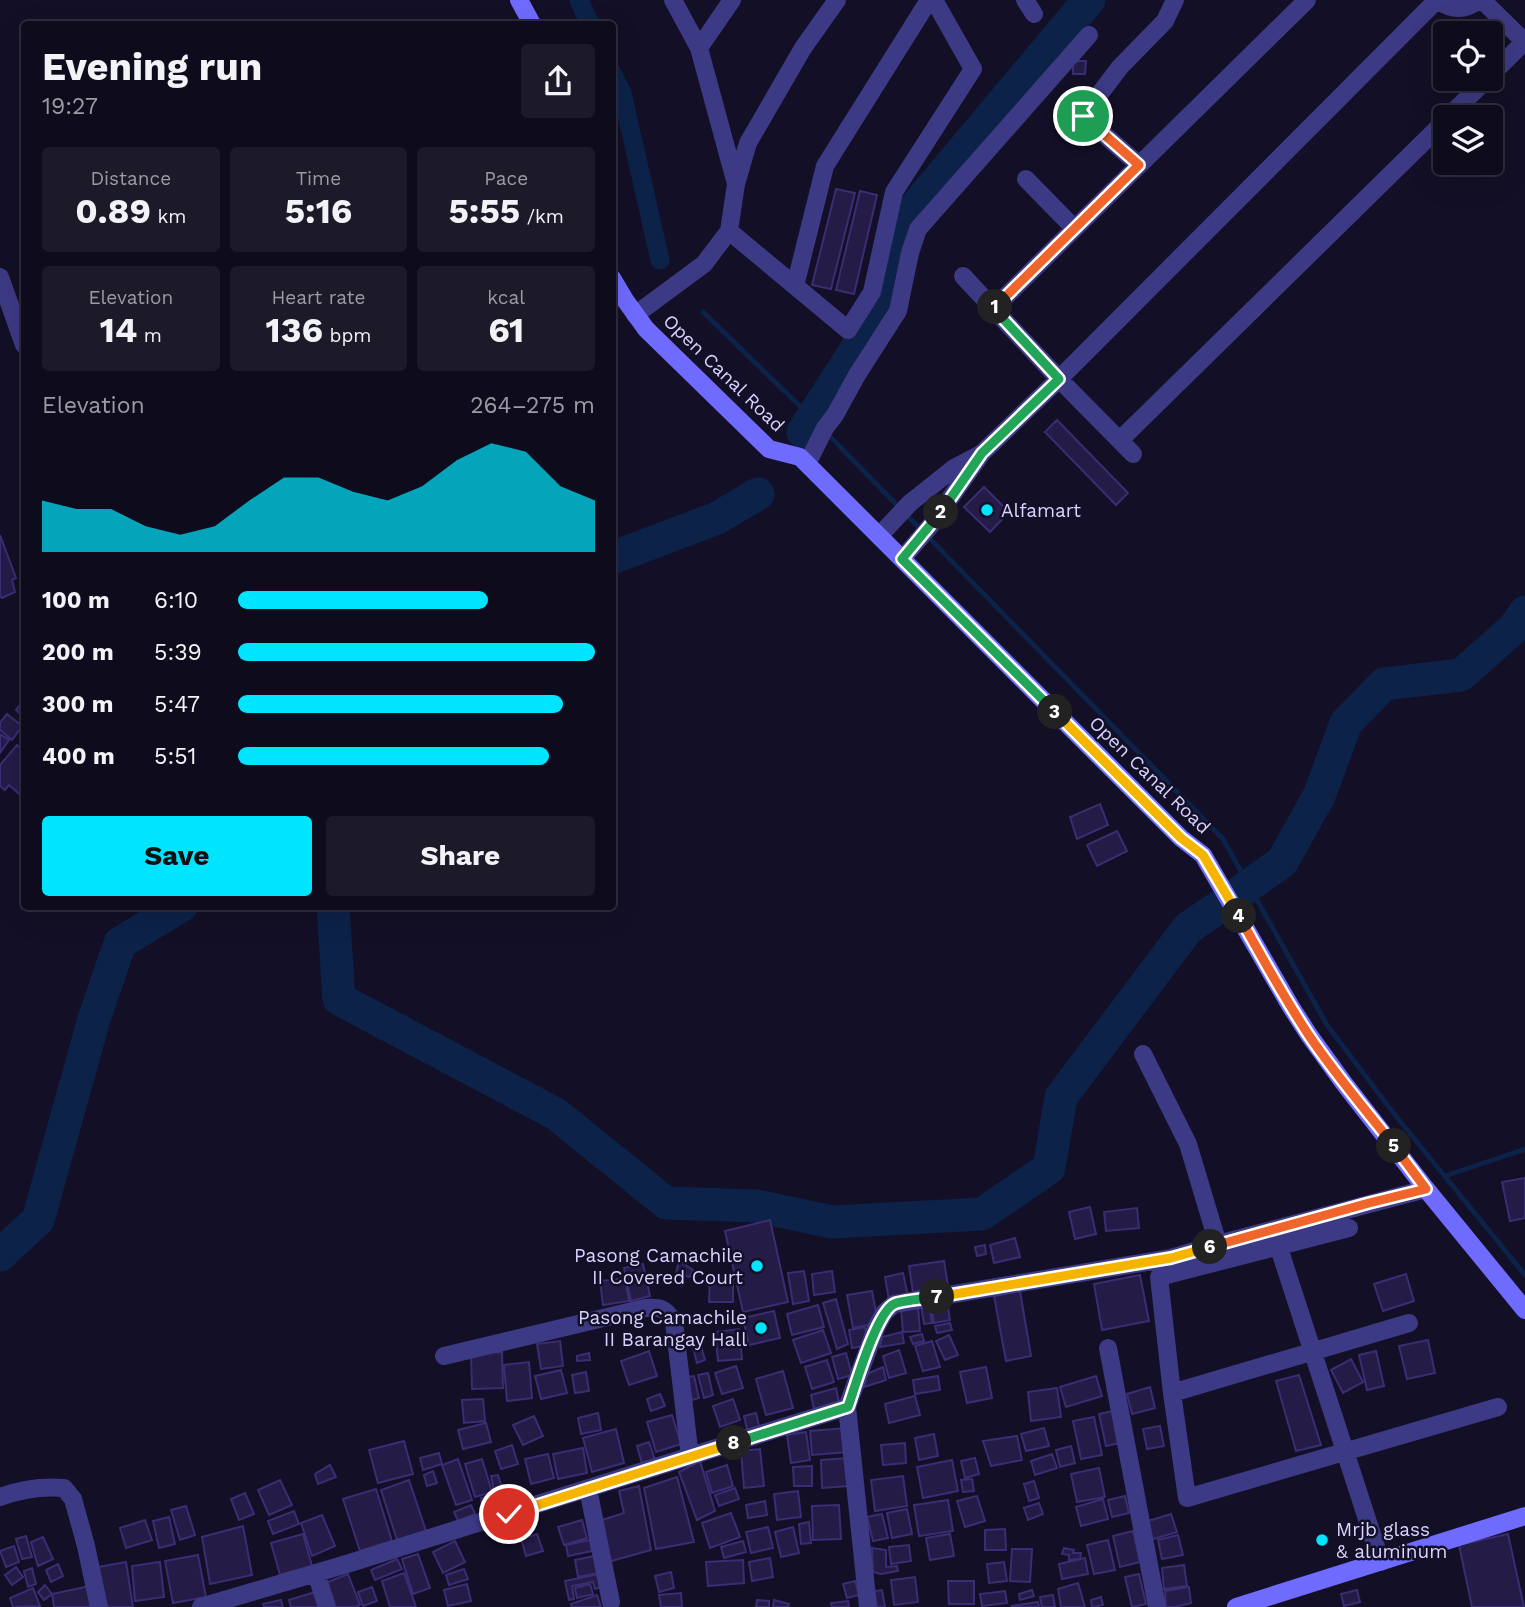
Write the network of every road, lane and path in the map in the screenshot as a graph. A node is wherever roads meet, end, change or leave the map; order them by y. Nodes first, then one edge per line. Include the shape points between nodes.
1 (519, 0) edge
2 (673, 0) edge
3 (732, 0) edge
4 (837, 0) edge
5 (932, 0) edge
6 (1175, 0) edge
7 (1307, 0) edge
8 (1437, 0) edge
9 (1480, 0) edge
10 (530, 21) edge
11 (1089, 35) dead end
12 (1525, 41) edge
13 (699, 48) junction
14 (1503, 63) edge
15 (1475, 91) edge
16 (1460, 105) edge
17 (1433, 132) edge
18 (1139, 165) junction
19 (1026, 178) dead end
20 (736, 184) junction
21 (1074, 228) junction
22 (729, 231) junction
23 (963, 276) dead end
24 (0, 277) edge
25 (616, 284) edge
26 (795, 286) junction
27 (994, 309) junction
28 (635, 315) junction
29 (21, 336) edge
30 (1059, 379) junction
31 (1120, 440) junction
32 (982, 453) junction
33 (1133, 454) dead end
34 (807, 464) junction
35 (879, 536) junction
36 (902, 559) junction
37 (1143, 1054) dead end
38 (1426, 1189) junction
39 (1349, 1228) dead end
40 (1219, 1244) junction
41 (1278, 1245) junction
42 (1525, 1310) edge
43 (1409, 1323) dead end
44 (1108, 1348) dead end
45 (1313, 1351) junction
46 (444, 1356) dead end
47 (1172, 1393) junction
48 (848, 1407) junction
49 (1498, 1407) dead end
50 (1346, 1453) junction
51 (690, 1457) junction
52 (588, 1489) junction
53 (0, 1497) edge
54 (1525, 1516) edge
55 (1381, 1562) junction
56 (316, 1573) junction
57 (611, 1602) dead end
58 (1256, 1604) edge
59 (99, 1607) edge
60 (201, 1607) edge
61 (327, 1607) edge
62 (869, 1607) edge
63 (1157, 1607) edge
64 (1236, 1607) edge

1 - 10 main road
2 - 13 street
3 - 13 street
4 - 20 street via 803,48 748,143
5 - 26 street via 825,166
5 - 26 street via 973,69 894,192 872,292 848,330
6 - 18 street via 1165,22 1120,67 1083,116
7 - 18 street
8 - 9 street via 1454,8
8 - 30 street
9 - 12 street
11 - 34 street via 918,229 898,311
12 - 14 street
13 - 20 street
15 - 16 street
17 - 31 street
18 - 21 street
19 - 21 street
20 - 22 street
21 - 27 street
22 - 26 street
22 - 28 street via 704,264
23 - 27 street
24 - 29 street
25 - 28 main road, Open Canal Road
27 - 30 street
28 - 34 main road, Open Canal Road via 769,449 800,457
30 - 31 street
30 - 32 street
31 - 33 street
32 - 35 street via 954,468 910,503
32 - 36 street
34 - 35 main road, Open Canal Road
35 - 36 main road, Open Canal Road
36 - 38 main road, Open Canal Road via 1203,855 1309,1035
37 - 40 street via 1188,1144
38 - 40 street
38 - 42 main road, Open Canal Road
39 - 41 street
40 - 48 street via 1171,1258 894,1304 876,1328
41 - 45 street
41 - 47 street via 1159,1277
43 - 45 street
44 - 63 street
45 - 47 street
45 - 50 street
46 - 51 street via 658,1307 674,1322
47 - 50 street via 1187,1498
48 - 51 street
48 - 62 street
49 - 50 street
50 - 55 street
51 - 52 street
52 - 56 street
52 - 57 street
53 - 59 street via 38,1487 64,1488 73,1499
54 - 55 main road
55 - 58 main road
56 - 60 street
56 - 61 street
58 - 64 main road

